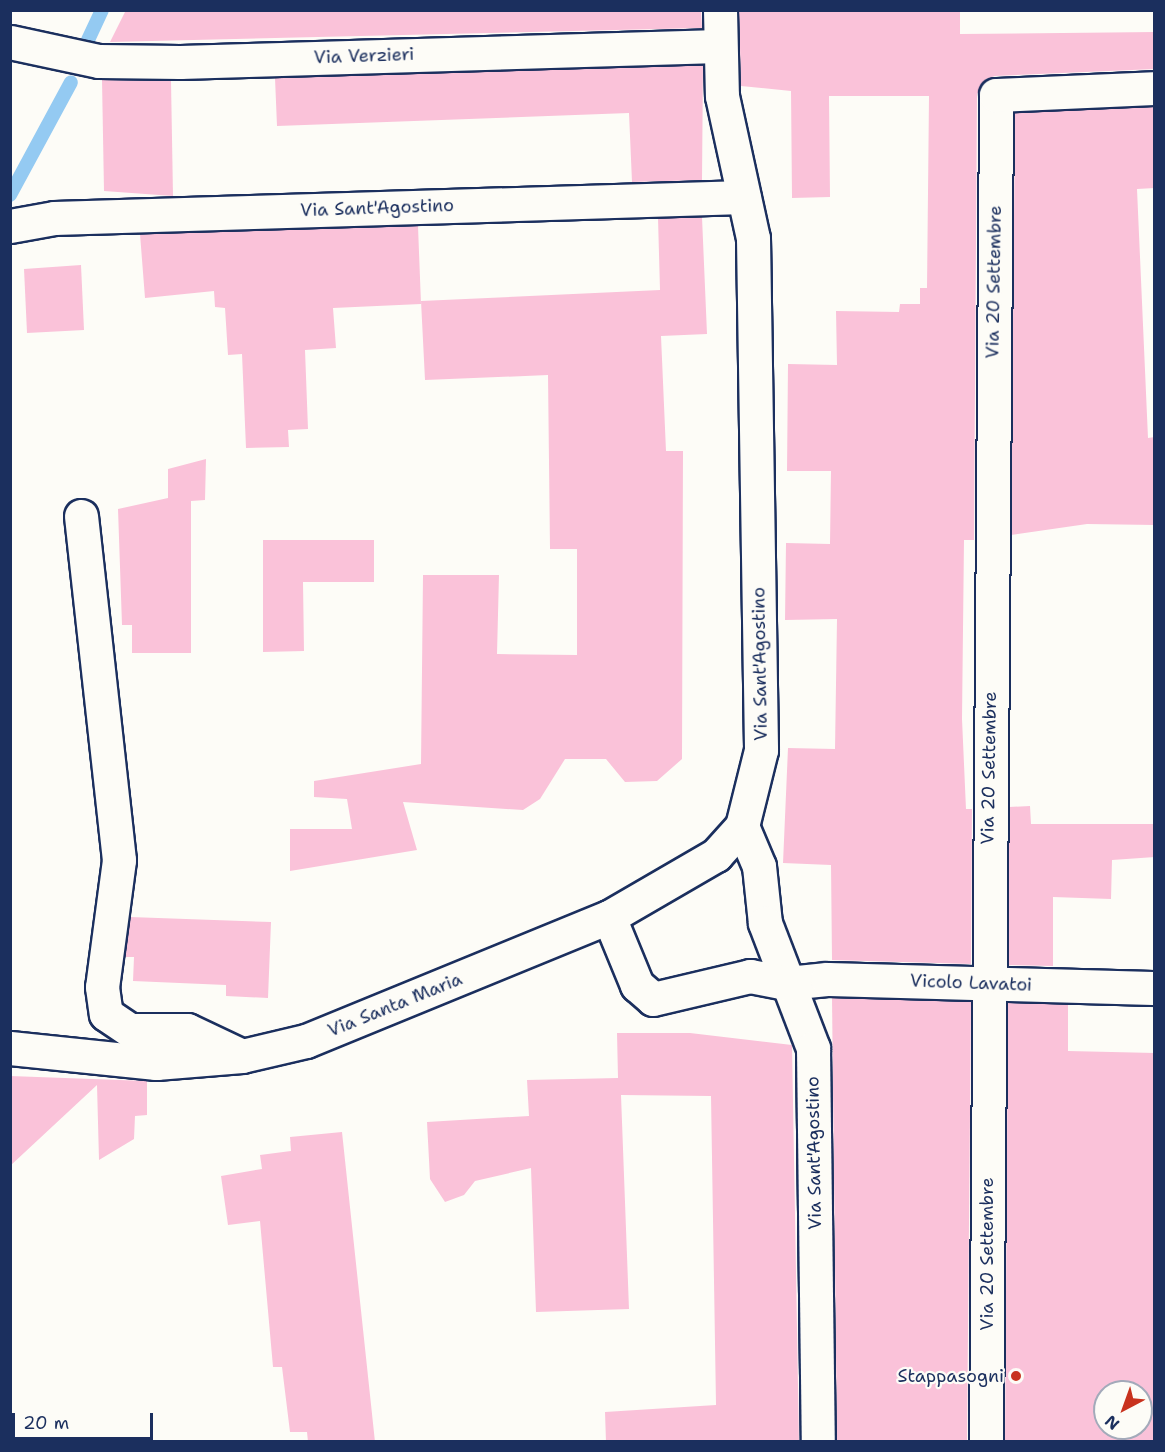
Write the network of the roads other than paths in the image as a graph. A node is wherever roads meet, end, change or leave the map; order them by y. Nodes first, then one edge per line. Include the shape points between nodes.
1 (720, 10) edge
2 (10, 42) edge
3 (719, 46) junction
4 (1155, 88) edge
5 (744, 197) junction
6 (10, 226) edge
7 (81, 516) dead end
8 (742, 826) junction
9 (609, 917) junction
10 (787, 983) junction
11 (987, 984) junction
12 (1155, 988) edge
13 (10, 1048) edge
14 (242, 1056) junction
15 (818, 1442) edge
16 (986, 1442) edge

1 - 3 street, Via Sant'Agostino
2 - 3 street, Via Verzieri via 99,61 180,62
3 - 5 street, Via Sant'Agostino via 722,96
4 - 11 street, Via 20 Settembre via 996,95
5 - 6 street, Via Sant'Agostino via 54,218
5 - 8 street, Via Sant'Agostino via 753,238 761,750
7 - 14 street via 119,860 102,987 106,1014 130,1030 188,1030
8 - 9 street, Via Santa Maria via 716,855
8 - 10 street, Via Sant'Agostino via 759,866 765,923
9 - 10 street, Vicolo Lavatoi via 637,985 653,999 750,976
9 - 14 street, Via Santa Maria via 306,1041
10 - 11 street, Vicolo Lavatoi via 827,979
10 - 15 street, Via Sant'Agostino via 813,1048
11 - 12 street, Vicolo Lavatoi
11 - 16 street, Via 20 Settembre
13 - 14 street, Via Santa Maria via 156,1062

